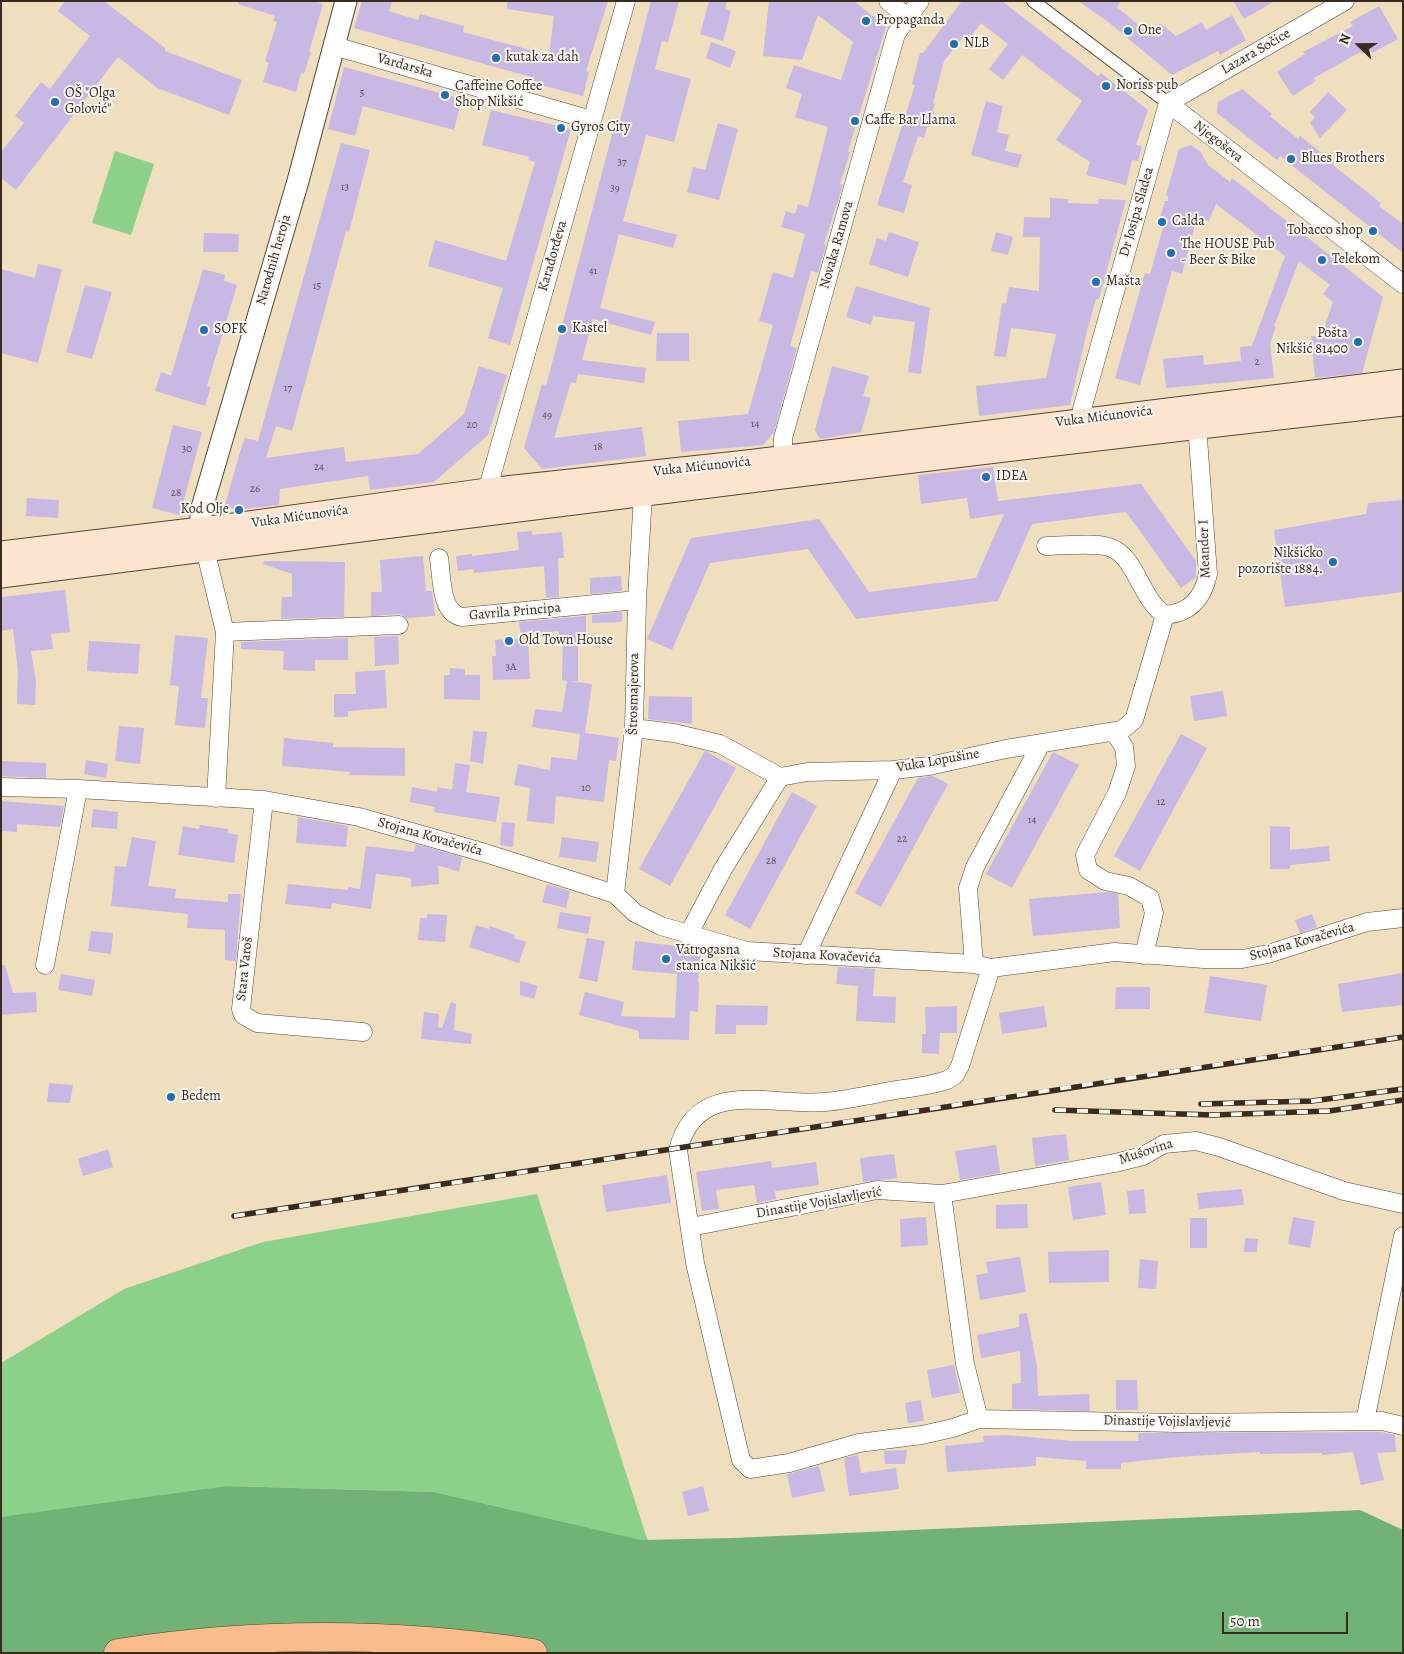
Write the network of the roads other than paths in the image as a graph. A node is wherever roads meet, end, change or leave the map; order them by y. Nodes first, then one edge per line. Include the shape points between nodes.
1 (346, 1) edge
2 (626, 1) edge
3 (888, 1) edge
4 (920, 1) edge
5 (1033, 1) edge
6 (1346, 1) edge
7 (907, 17) junction
8 (334, 46) junction
9 (1168, 103) junction
10 (591, 120) junction
11 (1403, 284) edge
12 (1403, 382) edge
13 (1403, 402) edge
14 (1197, 425) junction
15 (1084, 429) junction
16 (782, 467) junction
17 (644, 493) junction
18 (486, 501) junction
19 (203, 539) junction
20 (1046, 546) dead end
21 (1, 554) edge
22 (439, 558) dead end
23 (1, 575) edge
24 (637, 600) junction
25 (1165, 615) junction
26 (399, 625) dead end
27 (225, 632) junction
28 (634, 728) junction
29 (1114, 732) junction
30 (1041, 744) junction
31 (892, 770) junction
32 (780, 777) junction
33 (1, 787) edge
34 (78, 789) junction
35 (216, 798) junction
36 (264, 800) junction
37 (615, 894) junction
38 (1403, 918) edge
39 (688, 935) junction
40 (806, 954) junction
41 (1144, 955) junction
42 (45, 964) dead end
43 (983, 966) junction
44 (363, 1032) dead end
45 (942, 1194) junction
46 (1403, 1204) edge
47 (691, 1227) junction
48 (1403, 1236) edge
49 (979, 1419) junction
50 (1365, 1422) junction
51 (1403, 1426) edge
52 (118, 1653) edge
53 (533, 1653) edge

1 - 8 street, Narodnih heroja
2 - 10 street, Karađorđeva
3 - 7 street
4 - 7 street, Novaka Ramova
5 - 9 street, Njegoševa
6 - 9 street, Lazara Sočice
7 - 16 street, Novaka Ramova via 896,34 783,438
8 - 10 street, Vardarska
8 - 19 street, Narodnih heroja via 201,511
9 - 11 street, Njegoševa
9 - 15 street, Dr Josipa Sladea via 1082,409
10 - 18 street, Karađorđeva
12 - 15 main road, Vuka Mićunovića
13 - 14 main road, Vuka Mićunovića
14 - 15 main road, Vuka Mićunovića
14 - 25 street, Meander I via 1208,574 1205,588 1196,602 1186,610
15 - 16 main road, Vuka Mićunovića
16 - 17 main road, Vuka Mićunovića
16 - 18 main road, Vuka Mićunovića
17 - 18 main road, Vuka Mićunovića
17 - 24 street, Štrosmajerova
18 - 19 main road, Vuka Mićunovića
19 - 21 main road, Vuka Mićunovića
19 - 23 main road, Vuka Mićunovića
19 - 27 street
20 - 25 street via 1106,546 1117,550 1154,608
22 - 24 street, Gavrila Principa via 447,606 455,616
24 - 28 street, Štrosmajerova
25 - 29 street, Vuka Lopušine via 1134,720
26 - 27 street
27 - 35 street
28 - 32 street via 720,744
28 - 37 street, Štrosmajerova
29 - 30 street, Vuka Lopušine
29 - 41 street via 1124,747 1126,766 1085,855 1088,870 1105,881 1128,886 1150,898 1154,912
30 - 31 street, Vuka Lopušine
30 - 43 street via 975,867 968,888
31 - 32 street, Vuka Lopušine via 807,772
31 - 40 street
32 - 39 street via 723,869
33 - 34 street, Stojana Kovačevića
34 - 35 street, Stojana Kovačevića
34 - 42 street
35 - 36 street, Stojana Kovačevića
36 - 37 street, Stojana Kovačevića via 359,817
36 - 44 street, Stara Varoš via 241,1009 243,1015 257,1023
37 - 39 street, Stojana Kovačevića via 635,913
38 - 41 street, Stojana Kovačevića via 1367,922 1268,954 1242,959
39 - 40 street, Stojana Kovačevića via 747,951
40 - 43 street, Stojana Kovačevića
41 - 43 street, Stojana Kovačevića via 1115,952
43 - 47 street via 960,1066 947,1080 824,1102 740,1099 700,1112 682,1134 678,1150
45 - 46 street, Mušovina via 1115,1163 1143,1156 1164,1144 1196,1141 1344,1190
45 - 47 street, Dinastije Vojislavljević via 877,1190
45 - 49 street via 965,1364
47 - 49 street via 697,1272 741,1460 746,1468 789,1463 859,1443 922,1435
48 - 50 street
49 - 50 street, Dinastije Vojislavljević
50 - 51 street, Dinastije Vojislavljević via 1382,1421
52 - 53 main road via 240,1639 355,1636 423,1639

